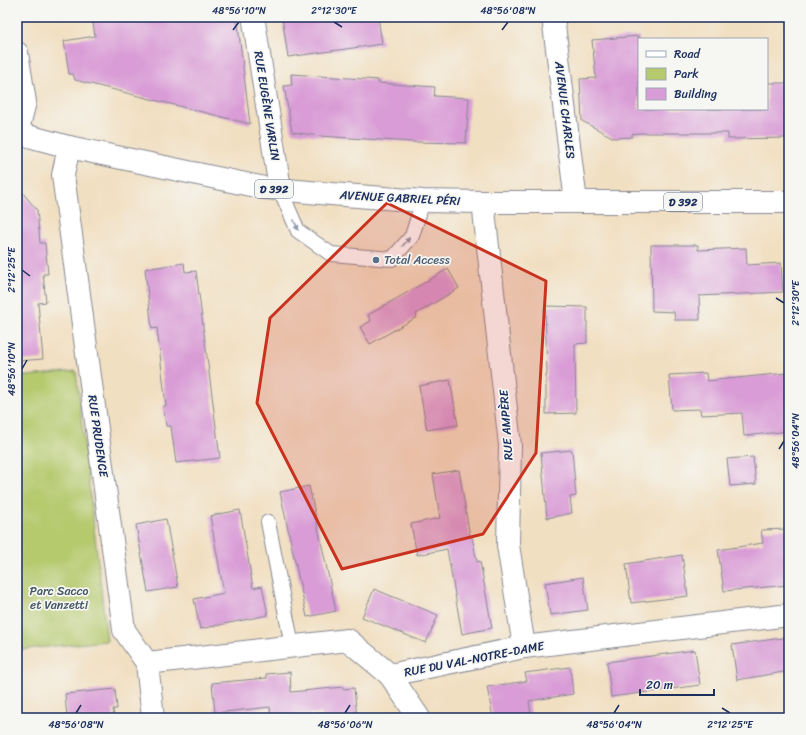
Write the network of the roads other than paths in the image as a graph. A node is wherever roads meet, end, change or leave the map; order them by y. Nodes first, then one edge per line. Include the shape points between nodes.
1 (553, 17) edge
2 (254, 22) dead end
3 (17, 53) edge
4 (17, 133) edge
5 (69, 147) junction
6 (280, 189) junction
7 (423, 201) junction
8 (483, 202) junction
9 (576, 202) junction
10 (789, 202) edge
11 (268, 522) dead end
12 (789, 615) edge
13 (292, 646) junction
14 (524, 647) junction
15 (147, 663) junction
16 (390, 675) junction
17 (153, 718) edge
18 (420, 718) edge

1 - 9 street, AVENUE CHARLES
2 - 6 street, RUE EUGÈNE VARLIN
3 - 4 street via 25,102
4 - 5 street, AVENUE GABRIEL PÉRI / D 392
5 - 6 street, AVENUE GABRIEL PÉRI / D 392
5 - 15 street, RUE PRUDENCE via 63,175 124,630
6 - 7 street, AVENUE GABRIEL PÉRI / D 392
6 -> 7 lane via 298,231 331,254 392,259 412,236
7 - 8 street, AVENUE GABRIEL PÉRI / D 392
8 - 9 street, AVENUE GABRIEL PÉRI / D 392
8 - 14 street, RUE AMPÈRE via 510,445 508,545
9 - 10 street, AVENUE GABRIEL PÉRI / D 392
11 - 13 lane
12 - 14 street, RUE DU VAL-NOTRE-DAME
13 - 15 street, RUE DU VAL-NOTRE-DAME
13 - 16 street, RUE DU VAL-NOTRE-DAME via 348,640
14 - 16 street, RUE DU VAL-NOTRE-DAME
15 - 17 street, RUE PRUDENCE
16 - 18 street

